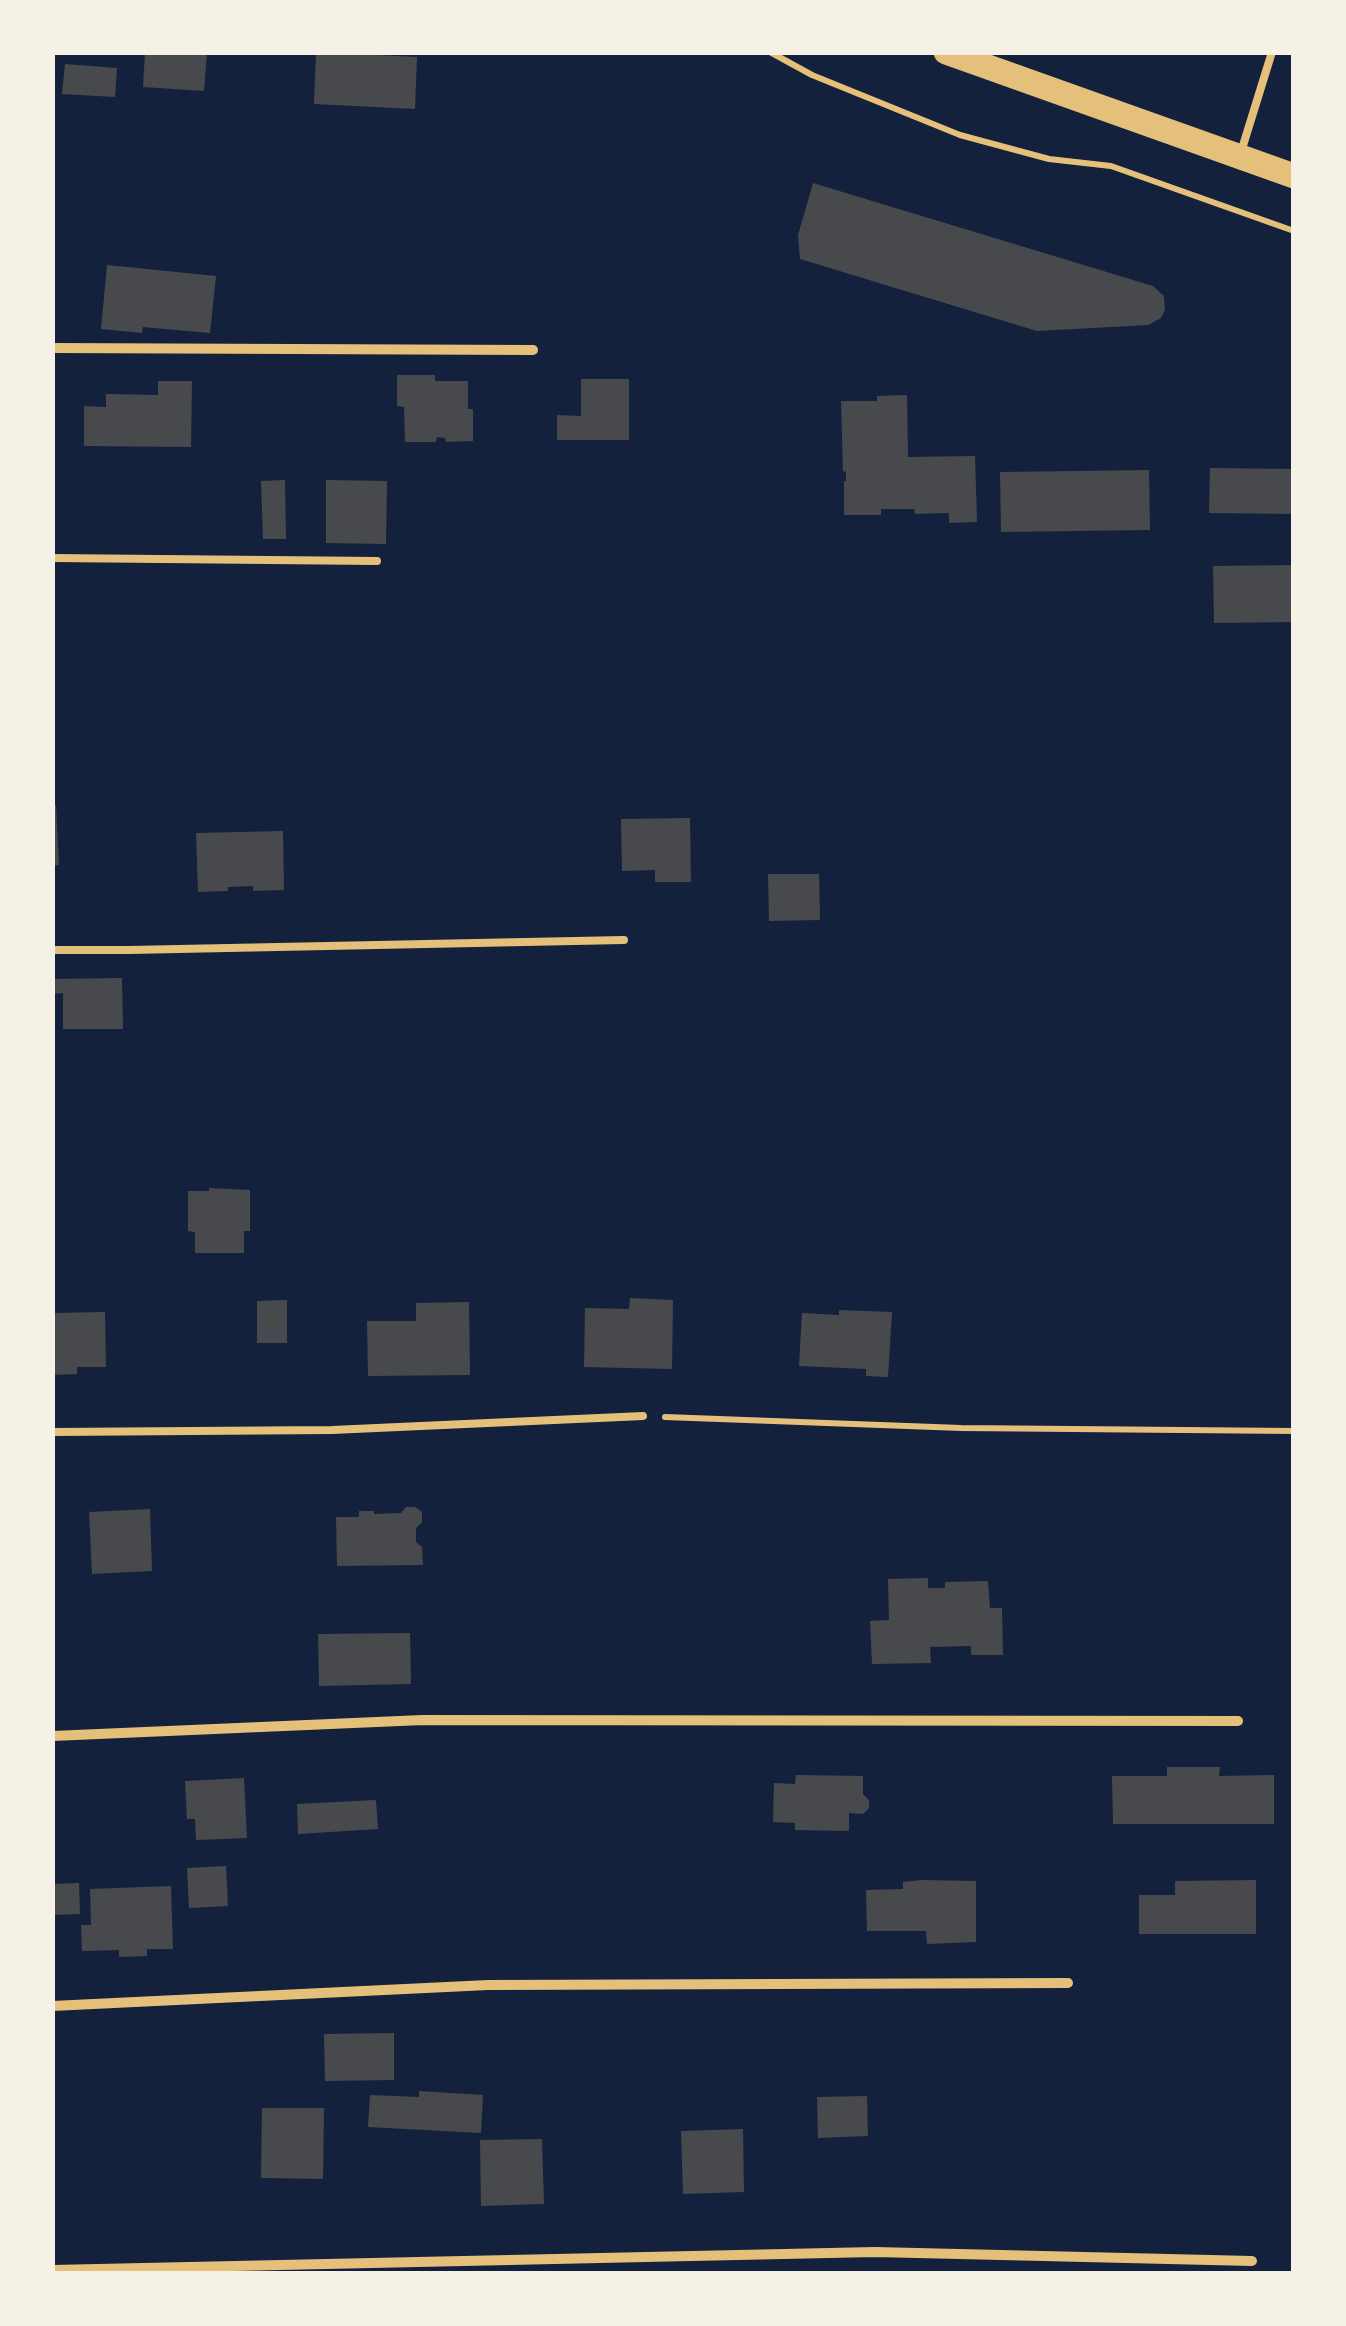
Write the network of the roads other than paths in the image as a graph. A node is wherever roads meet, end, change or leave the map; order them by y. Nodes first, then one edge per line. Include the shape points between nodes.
1 (946, 52) edge
2 (1272, 52) edge
3 (1239, 156) junction
4 (1294, 176) edge
5 (52, 348) edge
6 (533, 350) dead end
7 (52, 558) edge
8 (377, 560) dead end
9 (624, 940) dead end
10 (52, 950) edge
11 (643, 1416) road end
12 (52, 1432) edge
13 (1238, 1721) dead end
14 (52, 1736) edge
15 (1068, 1983) dead end
16 (52, 2006) edge
17 (1252, 2261) dead end
18 (52, 2270) edge

1 - 3 main road
2 - 3 lane
3 - 4 main road
5 - 6 street
7 - 8 lane
9 - 10 lane
11 - 12 lane via 332,1430
13 - 14 street via 423,1720
15 - 16 street via 488,1986
17 - 18 street via 875,2252

